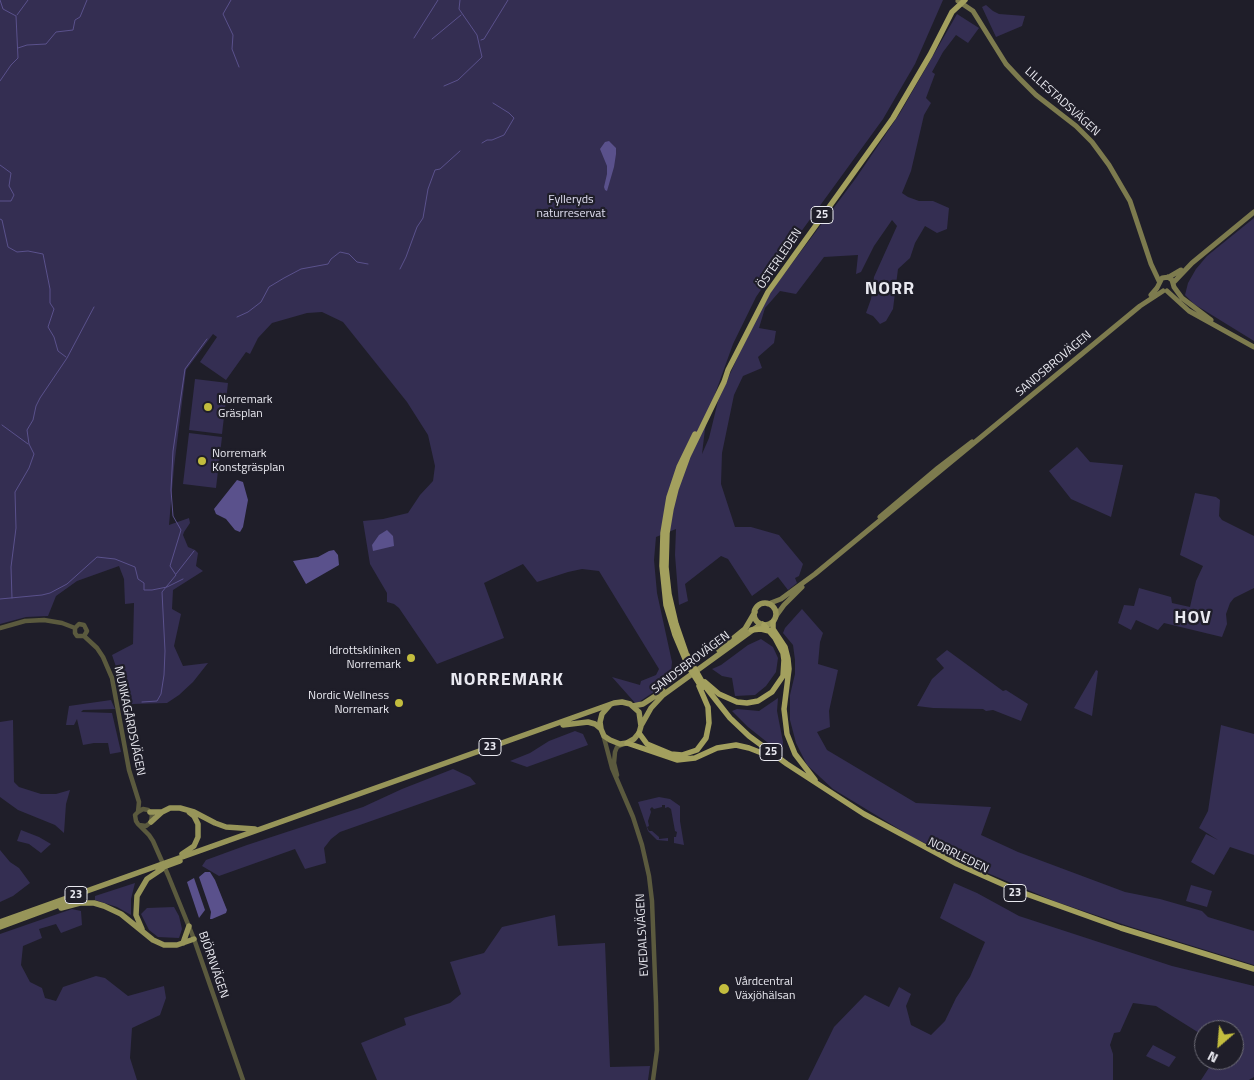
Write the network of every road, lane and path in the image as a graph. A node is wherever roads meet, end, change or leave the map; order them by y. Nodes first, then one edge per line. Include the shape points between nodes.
1 (961, 1) edge
2 (1254, 212) edge
3 (1149, 256) junction
4 (1192, 263) junction
5 (1168, 277) junction
6 (1159, 283) junction
7 (1173, 283) junction
8 (1165, 291) junction
9 (1140, 306) junction
10 (1229, 334) junction
11 (1254, 347) edge
12 (815, 574) junction
13 (768, 604) junction
14 (755, 612) junction
15 (775, 619) junction
16 (763, 624) junction
17 (0, 628) edge
18 (75, 628) junction
19 (751, 630) junction
20 (771, 632) junction
21 (84, 636) junction
22 (698, 679) junction
23 (608, 706) junction
24 (633, 706) junction
25 (641, 726) junction
26 (602, 731) junction
27 (639, 733) junction
28 (625, 743) junction
29 (773, 757) junction
30 (135, 789) junction
31 (826, 790) junction
32 (623, 792) junction
33 (185, 809) junction
34 (149, 811) junction
35 (138, 812) junction
36 (162, 812) junction
37 (151, 823) junction
38 (139, 825) junction
39 (259, 829) junction
40 (149, 835) junction
41 (166, 862) junction
42 (33, 915) junction
43 (0, 922) edge
44 (189, 926) junction
45 (0, 927) edge
46 (146, 935) junction
47 (194, 939) junction
48 (183, 943) junction
49 (1254, 971) edge
50 (243, 1080) edge
51 (653, 1080) edge

1 - 3 main road, LILLESTADSVÄGEN via 976,15 1006,64 1036,95 1076,126 1109,165 1130,201
1 - 22 highway, ÖSTERLEDEN / 25 via 880,136 768,292 682,461 669,497 661,555 665,600 675,635
2 - 4 main road
3 - 5 main road, LILLESTADSVÄGEN
3 - 6 main road, LILLESTADSVÄGEN
4 - 5 main road
4 - 7 main road
5 - 6 main road
5 - 7 main road
6 - 8 main road
6 - 9 main road, SANDSBROVÄGEN
7 - 8 main road via 1171,289
7 - 10 main road via 1186,302
8 - 9 main road, SANDSBROVÄGEN
8 - 10 main road via 1189,311
9 - 12 main road, SANDSBROVÄGEN via 981,437 933,472
10 - 11 main road
12 - 13 main road, SANDSBROVÄGEN via 781,599
12 - 15 main road, SANDSBROVÄGEN via 784,605
13 - 14 main road, 23 via 760,605
13 - 15 main road, 23 via 774,609
14 - 16 main road via 756,620
14 - 24 main road, SANDSBROVÄGEN / 23 via 745,629 705,662 647,703
15 - 16 main road
15 - 31 highway, 23 via 773,629 788,658 784,709 787,734 801,763
16 - 19 main road, SANDSBROVÄGEN
16 - 20 highway
17 - 18 street via 44,620
18 - 21 street via 77,636
18 - 21 street via 78,624 84,625 87,631
19 - 20 highway
19 - 25 main road, SANDSBROVÄGEN via 663,696 651,708
20 - 22 highway via 782,653 784,665 777,688 766,698 734,701
21 - 30 street, MUNKAGÅRDSVÄGEN via 97,648 110,672
22 - 27 highway via 709,718 708,733 700,747 688,754 671,754 647,744
22 - 29 highway, NORRLEDEN / 25 via 728,720
22 - 31 highway, NORRLEDEN / 25 via 750,736
23 - 24 main road, 23 via 622,702
23 - 26 main road via 600,718
23 - 39 main road, 23
24 - 25 main road via 641,717
25 - 27 main road
26 - 28 main road, 23 via 610,740
26 - 32 street, EVEDALSVÄGEN via 612,768
26 - 41 main road, 23 via 588,722 561,726
27 - 28 main road
28 - 29 highway, 23 via 677,760 736,745
28 - 32 street, EVEDALSVÄGEN via 617,747 614,756
29 - 49 highway, NORRLEDEN / 23 via 862,817 973,875 1078,917
30 - 34 street, MUNKAGÅRDSVÄGEN
30 - 35 street, MUNKAGÅRDSVÄGEN
31 - 49 highway, NORRLEDEN / 23 via 919,845 1018,891
32 - 51 street, EVEDALSVÄGEN via 642,845 652,901 657,1034
33 - 36 main road via 173,808
33 - 39 main road via 226,827
33 - 41 main road via 196,819 198,837 190,849
34 - 35 street via 143,809
34 - 36 main road
34 - 37 street
35 - 38 street via 135,819
36 - 37 main road
37 - 38 street
37 - 40 street
38 - 40 street
39 - 41 main road, 23
40 - 41 street
41 - 42 main road, 23
41 - 43 main road, 23
41 - 44 street, BJÖRNVÄGEN via 168,875
41 - 46 main road via 147,879 137,896 136,915
42 - 45 main road, 23
42 - 46 main road via 80,903 94,903 121,914
44 - 47 street, BJÖRNVÄGEN
44 - 48 main road
46 - 48 main road via 164,944
47 - 48 main road
47 - 50 street, BJÖRNVÄGEN

